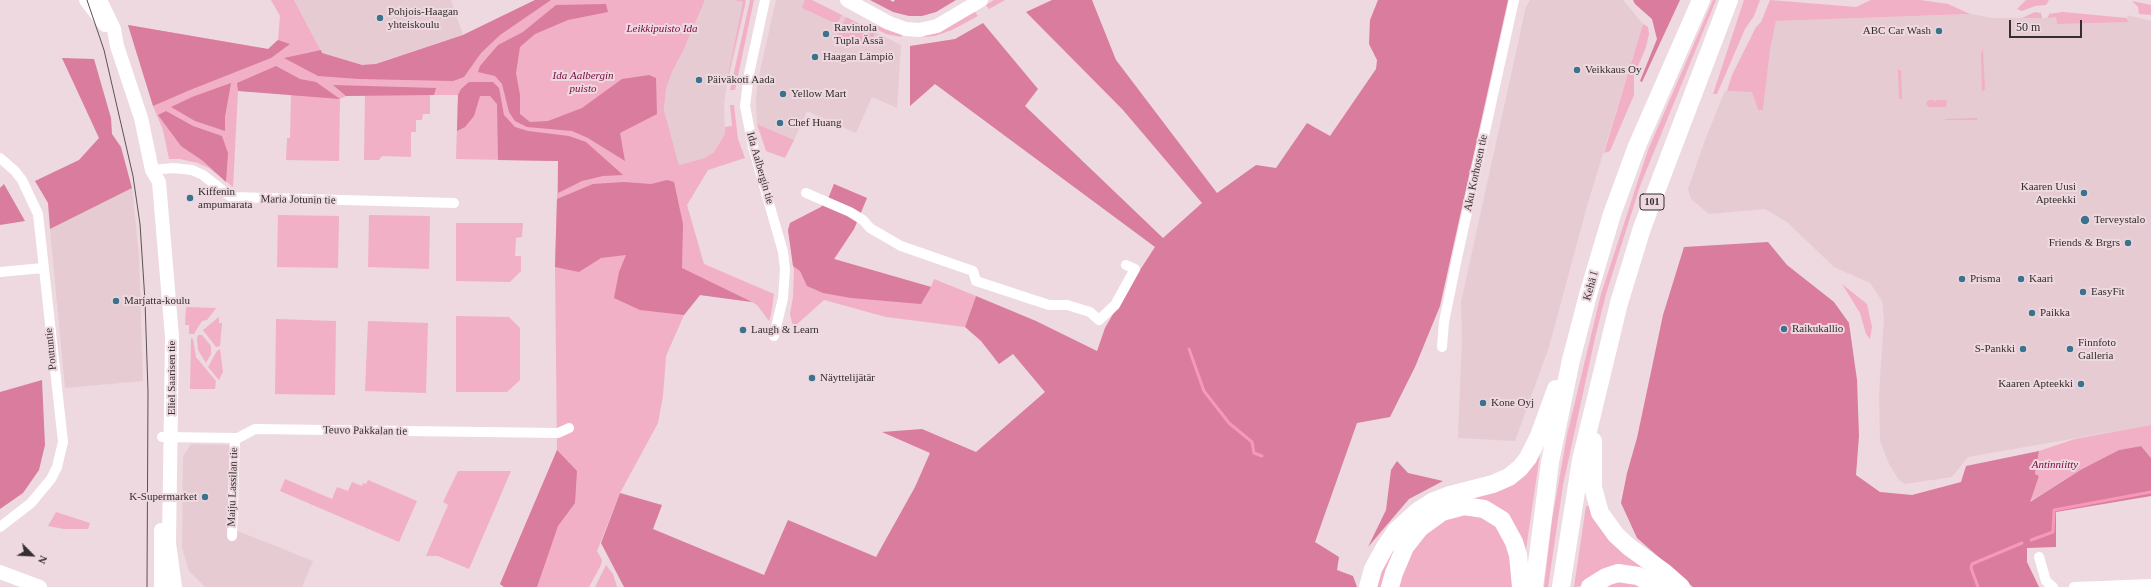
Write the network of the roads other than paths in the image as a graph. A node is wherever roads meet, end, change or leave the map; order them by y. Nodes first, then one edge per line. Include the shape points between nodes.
1 (86, 0) edge
2 (100, 0) edge
3 (765, 0) edge
4 (847, 0) edge
5 (981, 0) edge
6 (1514, 0) edge
7 (1701, 0) edge
8 (1729, 0) edge
9 (117, 46) junction
10 (0, 158) edge
11 (152, 170) junction
12 (806, 192) dead end
13 (454, 203) dead end
14 (1126, 265) dead end
15 (43, 268) junction
16 (0, 272) edge
17 (774, 336) dead end
18 (1442, 347) dead end
19 (1571, 360) junction
20 (1593, 410) junction
21 (569, 428) dead end
22 (167, 437) junction
23 (235, 438) junction
24 (0, 528) edge
25 (232, 536) dead end
26 (2039, 557) dead end
27 (0, 572) edge
28 (2151, 584) edge
29 (40, 587) edge
30 (161, 587) edge
31 (175, 587) edge
32 (1368, 587) edge
33 (1390, 587) edge
34 (1522, 587) edge
35 (1534, 587) edge
36 (1561, 587) edge
37 (1590, 587) edge
38 (1658, 587) edge
39 (1681, 587) edge
40 (2053, 587) edge
41 (2074, 587) edge

1 - 9 main road, Eliel Saarisen tie via 99,15
2 - 9 main road, Eliel Saarisen tie via 114,29
3 - 17 street, Ida Aalbergin tie via 749,74 745,106 755,154 783,252 783,298
4 - 5 main road via 889,23 919,30 937,26
6 - 18 street, Aku Korhosen tie via 1455,265
7 - 19 highway, Kehä I via 1637,146 1614,208
8 - 20 highway, 101 via 1642,228 1619,303
9 - 11 main road, Eliel Saarisen tie via 141,118
10 - 15 street, Poutuntie via 22,180 38,214
11 - 13 street, Maria Jotunin tie via 192,170 231,197
11 - 22 main road, Eliel Saarisen tie via 150,184 163,338
12 - 14 street via 850,212 900,246 972,271 976,280 1049,305 1067,305 1090,312 1099,320 1115,305 1135,269
15 - 16 street
15 - 24 street, Poutuntie via 63,442 61,455 51,479 43,490
19 - 32 highway via 1552,397 1535,446 1520,468 1509,477 1493,484 1450,495 1432,502 1418,512 1396,531 1385,547 1373,569
19 - 35 highway, Kehä I via 1550,462
20 - 36 highway, 101 via 1581,460
20 - 39 highway via 1593,487 1600,513 1629,548
21 - 23 street, Teuvo Pakkalan tie via 558,433 255,429
22 - 23 street, Teuvo Pakkalan tie
22 - 30 main road, Eliel Saarisen tie
22 - 31 main road, Eliel Saarisen tie via 169,543
23 - 25 street, Maiju Lassilan tie
26 - 40 street via 2046,581
27 - 29 main road
28 - 41 street
33 - 34 highway via 1405,547 1420,528 1442,512 1464,506 1484,509 1502,520 1518,554
37 - 38 highway via 1618,573 1638,576

